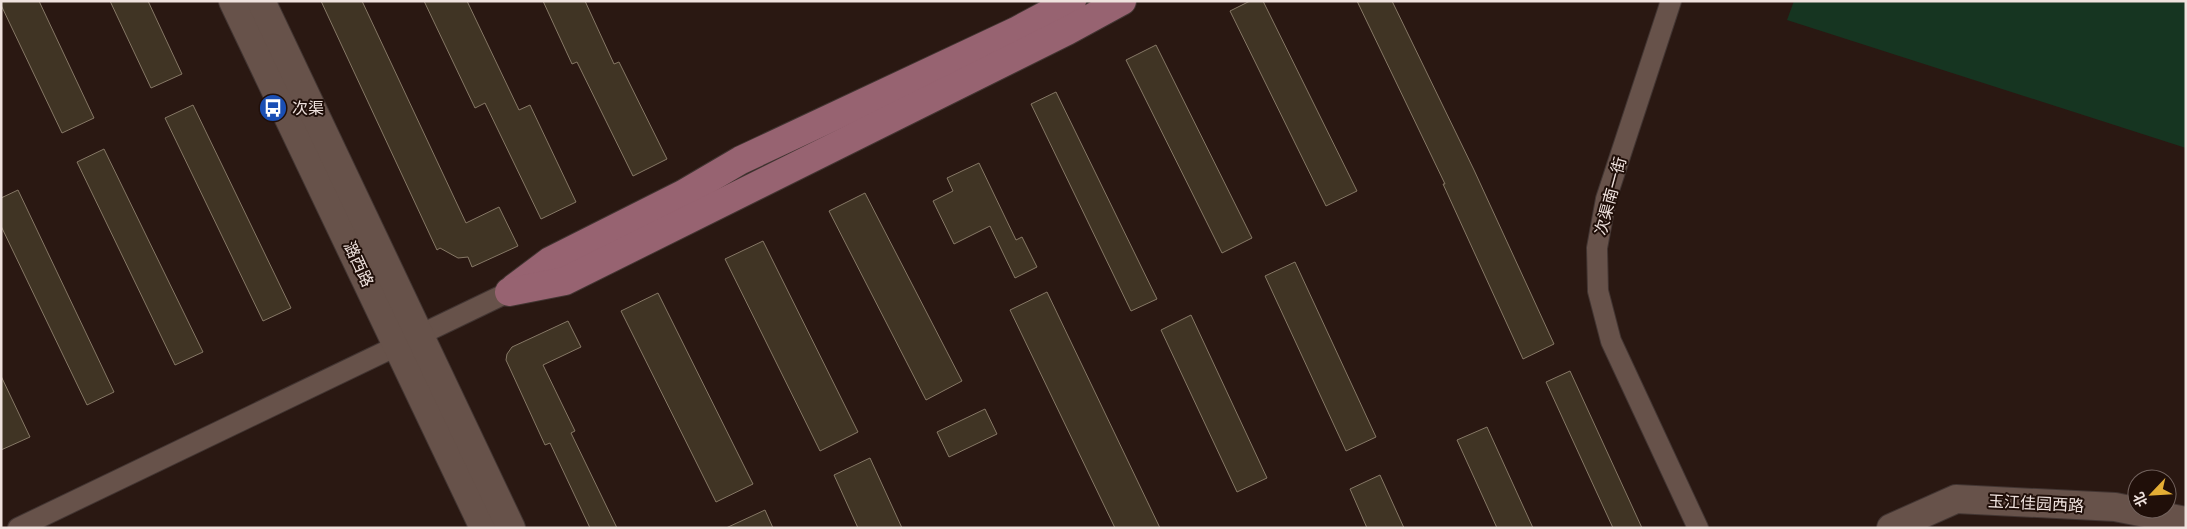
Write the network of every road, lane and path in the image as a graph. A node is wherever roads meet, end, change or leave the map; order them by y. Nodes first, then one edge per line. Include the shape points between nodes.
1 (233, 1) edge
2 (261, 1) edge
3 (1072, 1) edge
4 (1122, 1) edge
5 (1671, 1) edge
6 (509, 292) junction
7 (408, 341) junction
8 (2186, 521) edge
9 (18, 528) edge
10 (484, 528) edge
11 (511, 528) edge
12 (1698, 528) edge
13 (1891, 528) edge

1 - 7 main road, 潞西路
2 - 7 main road, 潞西路
3 - 6 main road via 1016,31 741,160 683,194 550,261
4 - 6 main road via 565,281
5 - 12 street, 次渠南一街 via 1606,199 1597,248 1598,291 1611,341
6 - 7 street
7 - 9 street
7 - 10 main road, 潞西路
7 - 11 main road, 潞西路
8 - 13 main road, 玉江佳园西路 via 2115,507 1956,499

